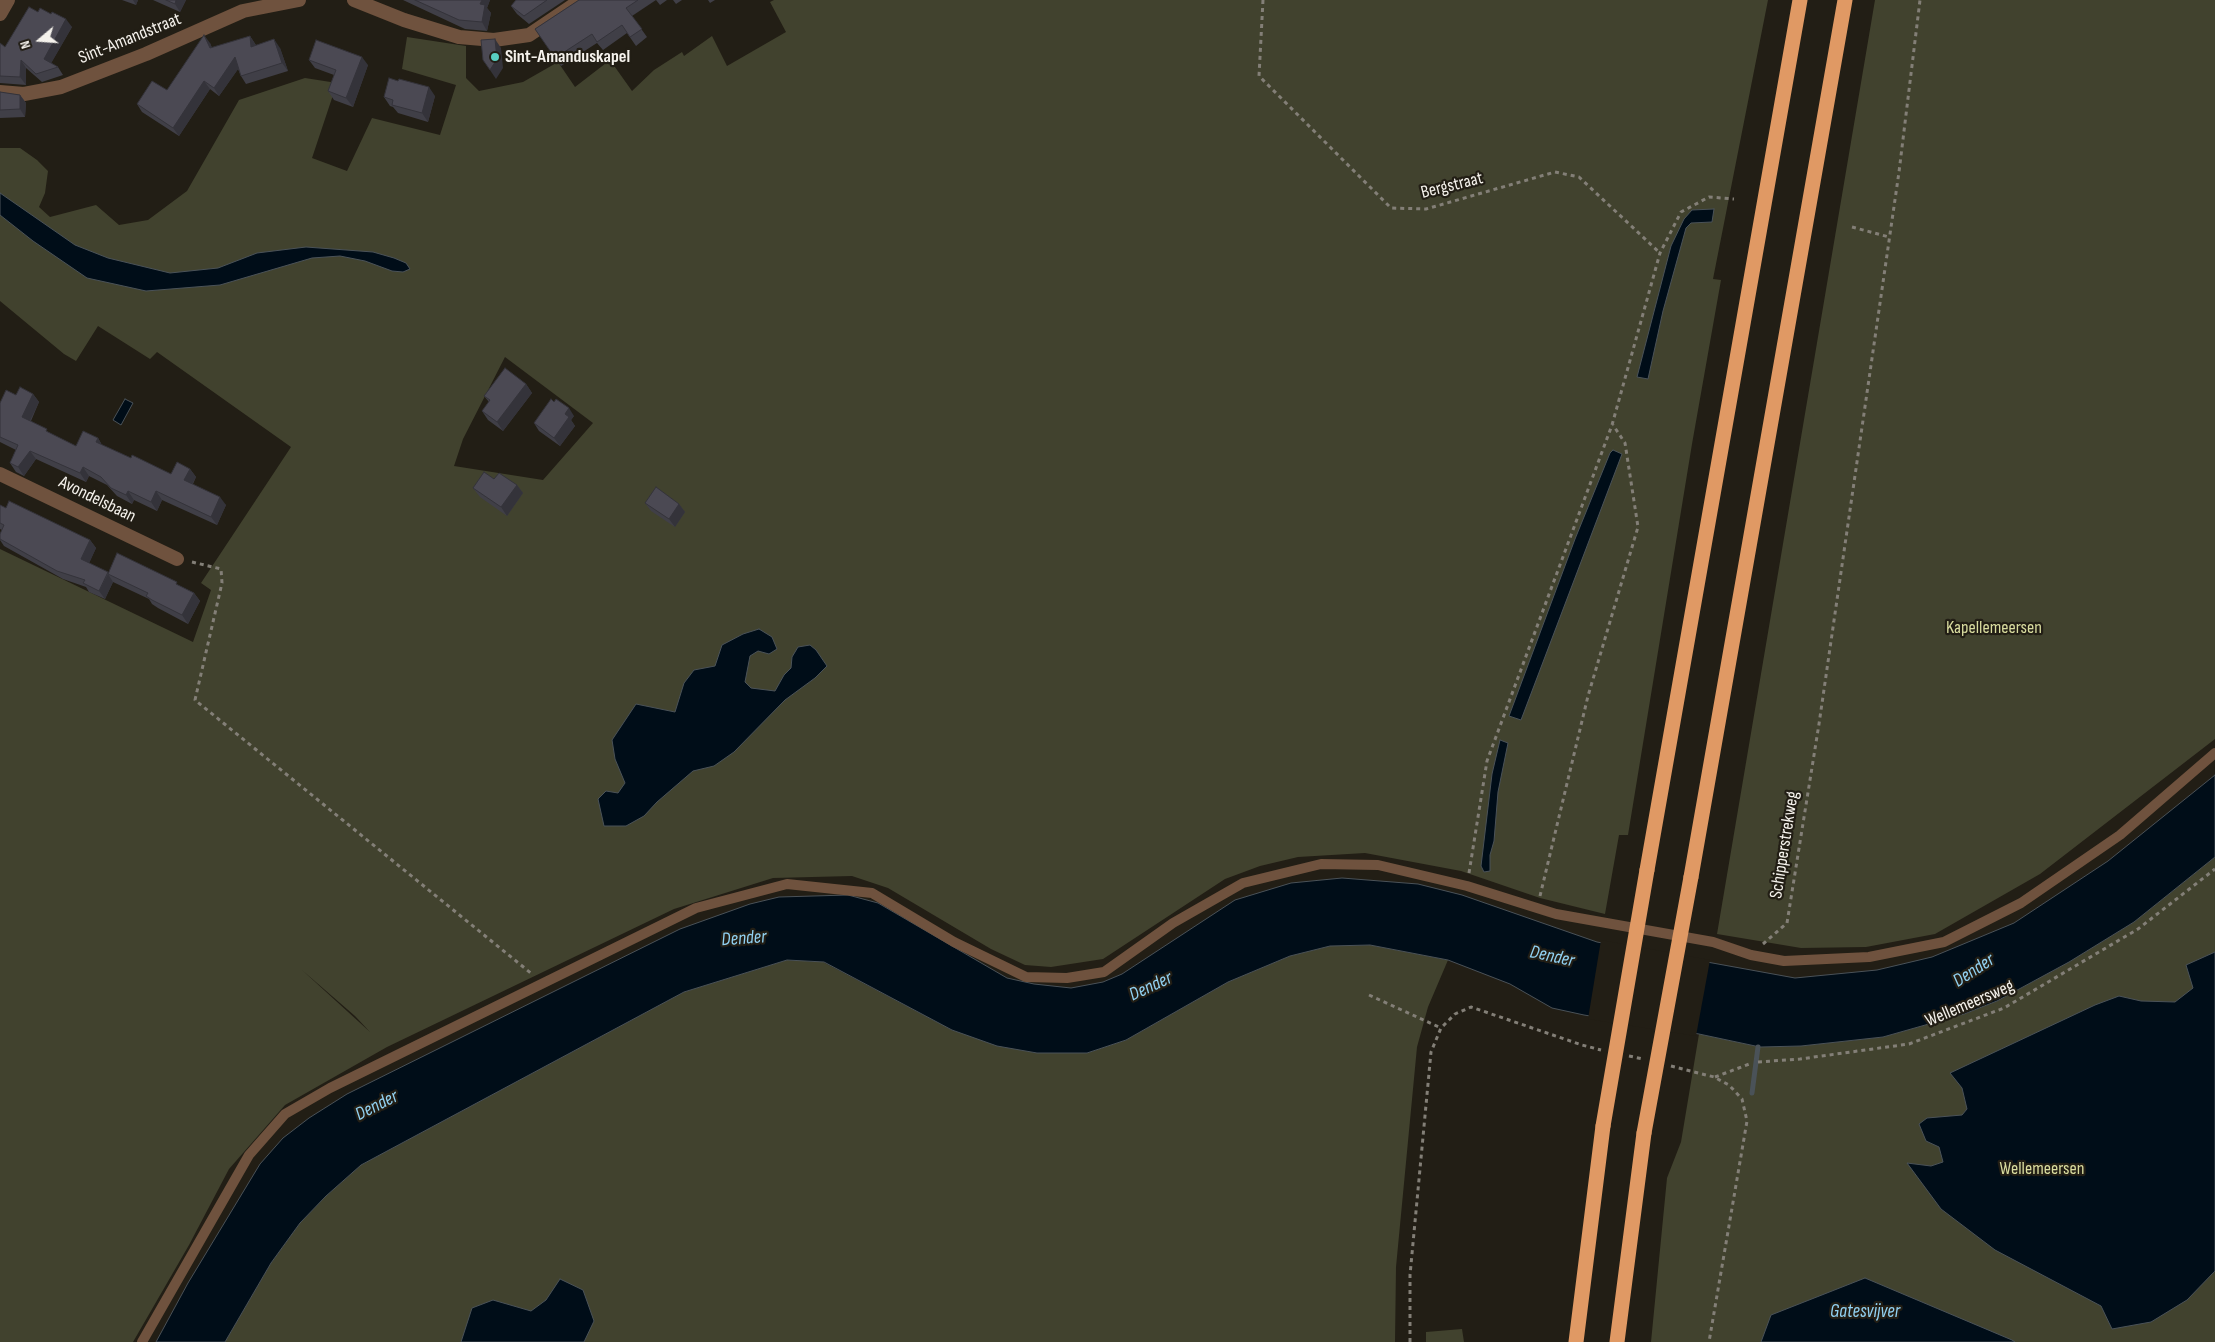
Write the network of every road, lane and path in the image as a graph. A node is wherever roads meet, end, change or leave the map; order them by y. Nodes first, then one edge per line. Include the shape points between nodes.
1 (8, 0) edge
2 (300, 0) edge
3 (354, 0) edge
4 (581, 0) edge
5 (1262, 0) edge
6 (1800, 0) edge
7 (1845, 0) edge
8 (1920, 0) edge
9 (0, 14) edge
10 (0, 92) edge
11 (1734, 199) dead end
12 (1852, 227) dead end
13 (1889, 237) junction
14 (1660, 253) junction
15 (1612, 425) junction
16 (0, 474) edge
17 (177, 559) joint
18 (2215, 753) edge
19 (2215, 868) edge
20 (1467, 886) junction
21 (1537, 908) junction
22 (1751, 955) junction
23 (543, 983) junction
24 (1370, 995) dead end
25 (1441, 1028) junction
26 (1610, 1052) dead end
27 (1620, 1054) dead end
28 (1648, 1060) dead end
29 (1758, 1062) dead end
30 (1752, 1063) dead end
31 (1666, 1065) dead end
32 (1714, 1077) junction
33 (142, 1342) edge
34 (1410, 1342) edge
35 (1576, 1342) edge
36 (1617, 1342) edge
37 (1709, 1342) edge

1 - 9 street
2 - 10 street, Sint-Amandstraat via 243,11 61,87 24,94
3 - 4 street via 459,37 494,40 529,35
5 - 14 path, Bergstraat via 1259,76 1390,208 1426,209 1555,172 1579,177
6 - 35 highway, bridge via 1603,1126
7 - 36 highway, bridge via 1644,1133
8 - 13 path, Schipperstrekweg
11 - 14 path via 1709,197 1682,212
12 - 13 path
13 - 22 path, Schipperstrekweg via 1787,923
14 - 15 path
15 - 20 path via 1487,761
15 - 21 path via 1625,443 1638,527 1588,696
16 - 17 street, Avondelsbaan
17 - 23 path via 221,570 222,583 195,700
18 - 22 lane via 2120,835 2021,903 1944,942 1869,957 1784,961
19 - 29 path, Wellemeersweg via 2138,929 2004,1008 1909,1044
20 - 21 lane
20 - 23 lane via 1378,865 1321,864 1243,883 1173,923 1104,972 1067,978 1026,978 954,942 872,893 787,884 696,908
21 - 22 lane via 1713,942
23 - 33 lane via 330,1088 285,1114 249,1155
24 - 25 path
25 - 26 path via 1455,1014 1471,1007
25 - 34 path via 1431,1052 1410,1275
27 - 28 path
30 - 32 path
31 - 32 path
32 - 37 path via 1729,1085 1742,1099 1747,1121

